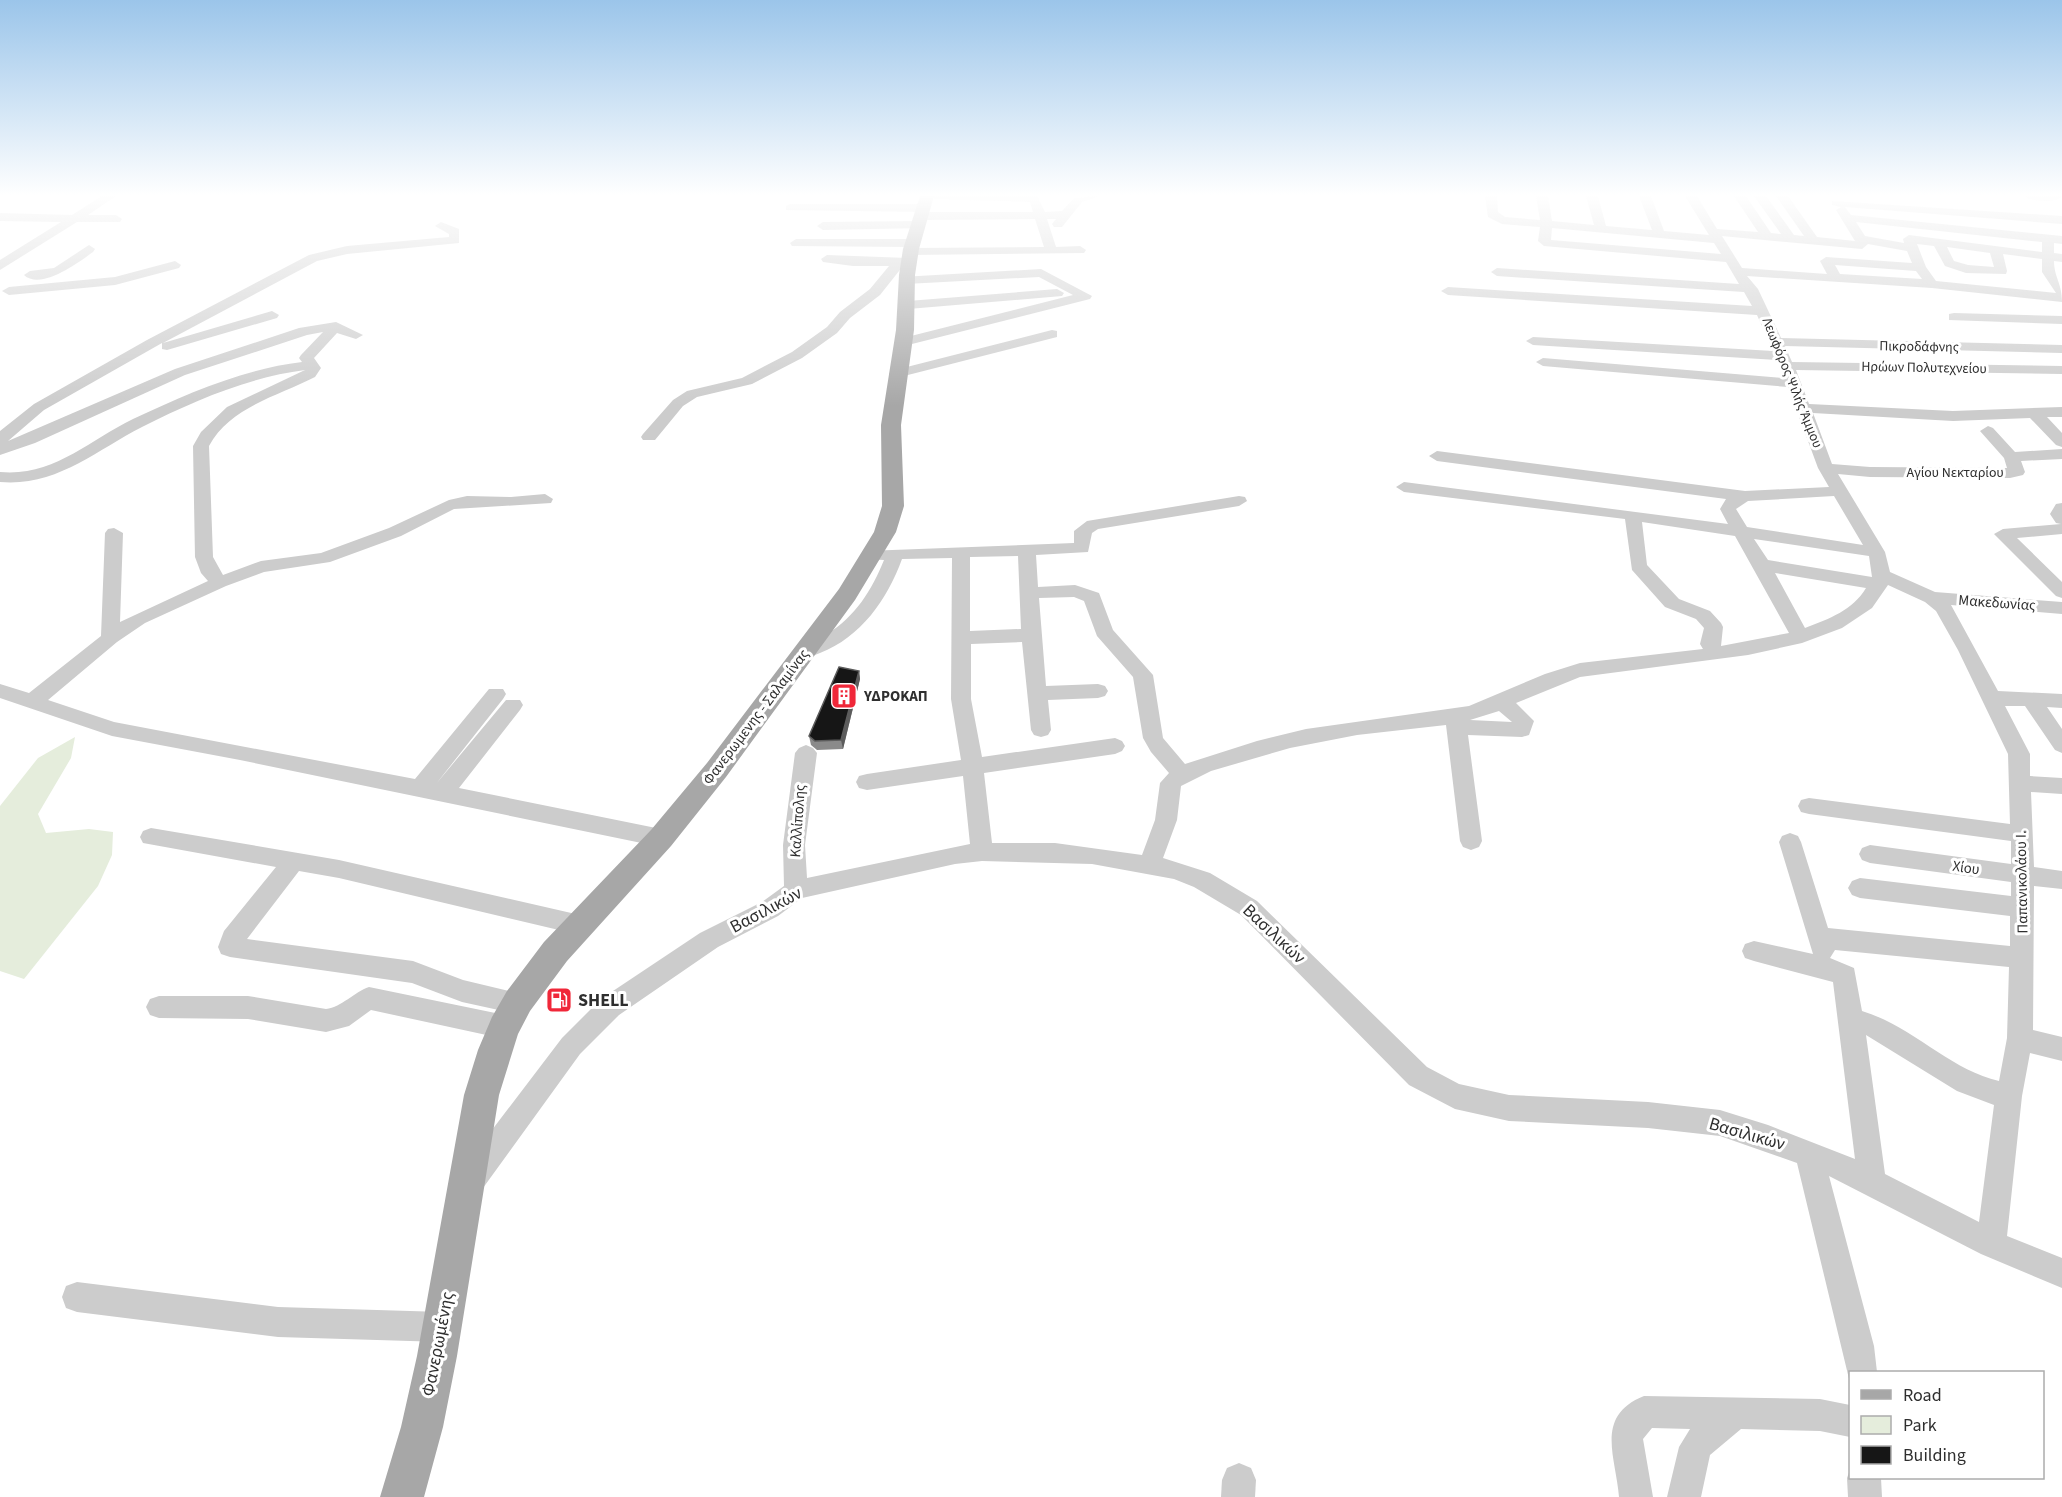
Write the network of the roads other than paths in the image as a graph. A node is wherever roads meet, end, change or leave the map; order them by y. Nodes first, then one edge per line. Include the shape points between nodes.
1 (1737, 265) edge
2 (65, 266) edge
3 (172, 266) edge
4 (298, 266) edge
5 (896, 266) edge
6 (913, 266) edge
7 (949, 266) edge
8 (976, 266) edge
9 (1744, 266) edge
10 (1829, 266) edge
11 (1902, 266) edge
12 (1957, 266) edge
13 (2000, 266) edge
14 (2051, 266) edge
15 (1920, 267) joint
16 (1497, 272) dead end
17 (1046, 274) junction
18 (10, 277) edge
19 (964, 277) junction
20 (1836, 278) junction
21 (1932, 284) junction
22 (974, 289) dead end
23 (1750, 289) junction
24 (1075, 291) junction
25 (1448, 291) dead end
26 (2062, 292) edge
27 (1043, 294) junction
28 (5, 295) edge
29 (2062, 298) edge
30 (1033, 309) junction
31 (1762, 311) junction
32 (272, 315) dead end
33 (1953, 317) dead end
34 (2062, 320) edge
35 (336, 326) junction
36 (1052, 334) dead end
37 (356, 335) dead end
38 (1533, 341) dead end
39 (904, 342) junction
40 (2062, 349) edge
41 (138, 352) junction
42 (1782, 355) junction
43 (1543, 362) dead end
44 (311, 365) junction
45 (2062, 370) edge
46 (896, 374) junction
47 (1794, 383) junction
48 (1803, 408) junction
49 (2033, 412) junction
50 (2062, 412) edge
51 (1988, 431) dead end
52 (649, 437) dead end
53 (2062, 442) edge
54 (0, 450) edge
55 (2062, 454) edge
56 (1437, 456) dead end
57 (2012, 457) junction
58 (1826, 468) junction
59 (0, 477) edge
60 (1483, 479) junction
61 (1404, 487) dead end
62 (1839, 492) junction
63 (1745, 496) junction
64 (544, 499) dead end
65 (1239, 501) dead end
66 (2062, 508) edge
67 (1633, 515) junction
68 (2062, 519) edge
69 (2062, 529) edge
70 (1742, 531) junction
71 (114, 532) dead end
72 (1027, 549) junction
73 (961, 552) junction
74 (1876, 552) junction
75 (883, 555) junction
76 (1762, 565) junction
77 (1880, 579) junction
78 (220, 582) junction
79 (2062, 592) edge
80 (1029, 593) junction
81 (1932, 598) junction
82 (2062, 608) edge
83 (1031, 635) junction
84 (1800, 635) junction
85 (110, 638) junction
86 (961, 638) junction
87 (1715, 653) junction
88 (0, 691) edge
89 (1098, 691) dead end
90 (1038, 693) junction
91 (1992, 698) junction
92 (2030, 699) junction
93 (33, 701) junction
94 (2062, 701) edge
95 (1503, 703) junction
96 (1456, 722) junction
97 (1041, 730) dead end
98 (2062, 745) edge
99 (1115, 746) dead end
100 (806, 753) dead end
101 (973, 766) junction
102 (1183, 775) junction
103 (867, 782) dead end
104 (2019, 783) junction
105 (2062, 786) edge
106 (420, 788) junction
107 (443, 793) junction
108 (1809, 806) dead end
109 (2022, 834) junction
110 (151, 837) dead end
111 (661, 838) junction
112 (1471, 841) dead end
113 (1790, 842) dead end
114 (982, 852) junction
115 (1870, 854) dead end
116 (294, 861) junction
117 (1149, 865) junction
118 (1969, 868) junction
119 (2023, 876) junction
120 (2062, 880) edge
121 (1860, 888) dead end
122 (796, 890) junction
123 (1968, 901) junction
124 (2021, 907) junction
125 (580, 926) junction
126 (1821, 938) junction
127 (1754, 951) dead end
128 (2023, 958) junction
129 (1826, 967) junction
130 (517, 1003) junction
131 (159, 1007) dead end
132 (1852, 1019) junction
133 (505, 1027) junction
134 (2020, 1038) junction
135 (2062, 1049) edge
136 (2009, 1096) junction
137 (1809, 1154) junction
138 (1872, 1183) junction
139 (465, 1189) junction
140 (1991, 1244) junction
141 (2062, 1273) edge
142 (77, 1297) dead end
143 (443, 1327) junction
144 (1861, 1371) edge
145 (1737, 1413) junction
146 (1849, 1421) edge
147 (1864, 1479) edge
148 (402, 1497) edge
149 (1636, 1497) edge
150 (1684, 1497) edge
151 (1865, 1497) edge

1 - 23 street, Λεωφόρος Ψιλής Άμμου
2 - 18 street via 58,271
3 - 28 street via 133,277
4 - 41 street
5 - 52 street via 875,292 797,355 747,381 692,394 678,403
6 - 39 main road, Φανερωμενης - Σαλαμίνας
7 - 19 street
8 - 27 street
9 - 20 street
10 - 20 street
11 - 15 street
12 - 13 street via 2001,271
14 - 26 street via 2048,272
15 - 21 street
16 - 23 street
17 - 19 street
17 - 24 street
17 - 27 street via 1048,282
18 - 28 street
19 - 22 street
20 - 21 street
21 - 29 street
23 - 31 street, Λεωφόρος Ψιλής Άμμου
24 - 27 street
24 - 30 street via 1085,296
25 - 31 street
27 - 30 street via 1042,301
30 - 39 street
31 - 42 street, Λεωφόρος Ψιλής Άμμου
32 - 41 street
33 - 34 street
35 - 37 street
35 - 44 street via 308,354 306,360
35 - 54 street via 304,331 180,372
36 - 46 street
38 - 42 street
39 - 46 main road, Φανερωμενης - Σαλαμίνας
40 - 42 street, Πικροδάφνης
41 - 54 street via 22,419 0,442
42 - 45 street, Ηρώων Πολυτεχνείου
42 - 47 street, Λεωφόρος Ψιλής Άμμου
43 - 47 street
44 - 59 street via 286,368 183,403 43,474 15,479
44 - 78 street via 314,368 310,374 230,414 205,434 201,446 204,557 210,573
46 - 75 main road, Φανερωμενης - Σαλαμίνας via 891,426 895,497
47 - 48 street, Λεωφόρος Ψιλής Άμμου
48 - 49 street via 1953,416
48 - 58 street, Λεωφόρος Ψιλής Άμμου
49 - 50 street
49 - 53 street
51 - 57 street
55 - 57 street, Αγίου Νεκταρίου
56 - 60 street
57 - 58 street, Αγίου Νεκταρίου via 2017,472 2010,473
58 - 62 street, Λεωφόρος Ψιλής Άμμου
60 - 61 street
60 - 63 street
60 - 67 street
62 - 63 street
62 - 74 street, Λεωφόρος Ψιλής Άμμου
63 - 70 street via 1732,502 1728,509
64 - 78 street via 449,505 395,532 324,558 261,567
65 - 72 street via 1093,525 1083,531 1082,548
66 - 68 street via 2058,514
67 - 70 street
67 - 87 street via 1638,566 1671,603 1711,620 1714,627 1710,644
69 - 79 street via 2003,534
70 - 74 street
70 - 76 street
71 - 85 street
72 - 73 street
72 - 80 street
73 - 75 street
73 - 86 street
74 - 77 street, Λεωφόρος Ψιλής Άμμου
75 - 111 main road, Φανερωμενης - Σαλαμίνας via 844,598 720,768
76 - 77 street, Παπανικολάου Ι.
76 - 84 street
77 - 81 street, Παπανικολάου Ι.
77 - 84 street via 1867,602 1844,621
78 - 85 street via 138,619
80 - 83 street
80 - 102 street via 1075,591 1092,597 1104,632 1143,675 1153,738
81 - 82 street, Μακεδωνίας
81 - 91 street, Παπανικολάου Ι. via 1943,607
83 - 86 street
83 - 90 street
84 - 87 street
85 - 93 street
86 - 101 street via 961,699
87 - 95 street via 1576,671
88 - 93 street
89 - 90 street
90 - 97 street
91 - 92 street
91 - 104 street, Παπανικολάου Ι. via 2017,744
92 - 94 street
92 - 98 street
93 - 106 street via 112,729
95 - 96 street
95 - 96 street via 1524,721 1522,730
96 - 102 street via 1291,740
96 - 112 street
99 - 101 street
100 - 122 street, Καλλίπολης via 794,845
101 - 103 street
101 - 114 street
102 - 117 street via 1169,788 1166,820
104 - 105 street
104 - 109 street, Παπανικολάου Ι.
106 - 107 street
106 - 107 street via 505,699
107 - 111 street
108 - 109 street
109 - 119 street, Παπανικολάου Ι.
110 - 116 street
111 - 125 main road, Φανερωμενης - Σαλαμίνας
113 - 126 street
114 - 117 street, Βασιλικών via 1055,852
114 - 122 street, Βασιλικών
115 - 118 street, Χίου
116 - 125 street via 414,885
116 - 130 street via 230,947 413,972 462,991
117 - 137 street, Βασιλικών via 1202,880 1250,908 1419,1076 1455,1096 1509,1108 1720,1123
118 - 119 street, Χίου
118 - 123 street via 1959,885
119 - 120 street, Χίου
119 - 124 street, Παπανικολάου Ι.
121 - 123 street
122 - 139 street, Βασιλικών via 770,909 708,940 603,1014 554,1066
123 - 124 street
124 - 128 street, Παπανικολάου Ι.
125 - 130 main road, Φανερωμενης - Σαλαμίνας
126 - 128 street
126 - 129 street
127 - 129 street
128 - 134 street, Παπανικολάου Ι.
129 - 132 street via 1845,976
130 - 133 main road, Φανερωμενης - Σαλαμίνας
131 - 133 street via 262,1009 286,1016 332,1020 346,1016 360,1001 369,998
132 - 136 street via 1872,1024 1972,1086
132 - 138 street
133 - 139 main road, Φανερωμενης - Σαλαμίνας via 485,1082
134 - 135 street
134 - 136 street, Παπανικολάου Ι.
136 - 140 street, Παπανικολάου Ι.
137 - 138 street, Βασιλικών
137 - 144 street via 1858,1346
138 - 140 street, Βασιλικών
139 - 143 main road, Φανερωμένης
140 - 141 street, Βασιλικών
142 - 143 street via 278,1322
143 - 148 main road, Φανερωμένης
145 - 146 street via 1820,1415
145 - 149 street via 1644,1412 1626,1434
145 - 150 street via 1708,1433 1695,1448
147 - 151 street

